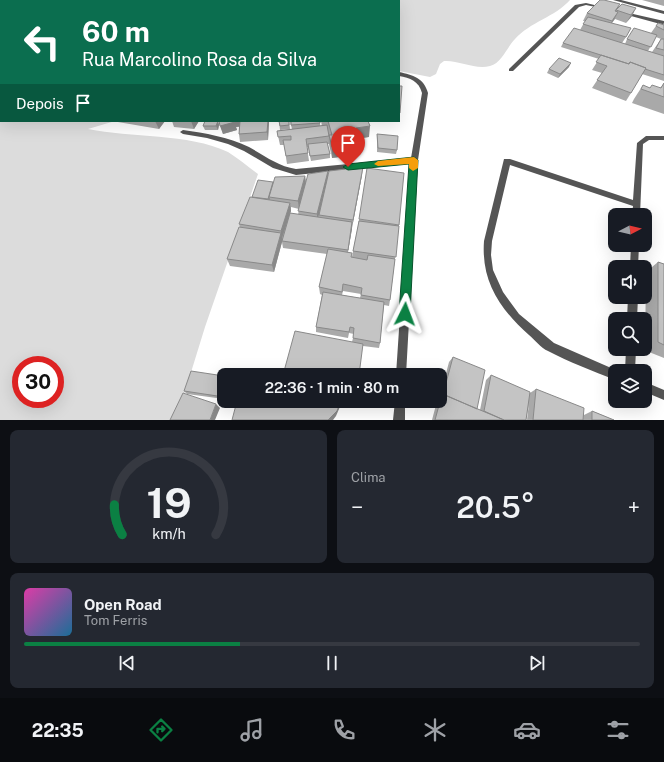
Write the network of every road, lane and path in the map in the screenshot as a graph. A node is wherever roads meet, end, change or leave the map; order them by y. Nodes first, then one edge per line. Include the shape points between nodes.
1 (615, 0) edge
2 (611, 9) edge
3 (618, 11) edge
4 (664, 13) edge
5 (664, 23) edge
6 (511, 70) dead end
7 (400, 74) edge
8 (183, 132) dead end
9 (664, 138) edge
10 (414, 160) junction
11 (637, 204) junction
12 (637, 208) edge
13 (401, 368) edge
14 (608, 372) edge
15 (652, 390) edge
16 (664, 395) edge
17 (400, 408) edge
18 (399, 420) edge

1 - 4 street
2 - 6 street via 589,4 577,6
3 - 5 street
7 - 10 street via 417,79 423,85 425,93
8 - 10 street via 211,136 245,149 276,167 296,172
9 - 11 street via 648,138 640,144
10 - 13 street
11 - 12 street
11 - 14 street via 507,161 488,241 487,255 494,285 516,317 550,347
15 - 16 street
17 - 18 street

